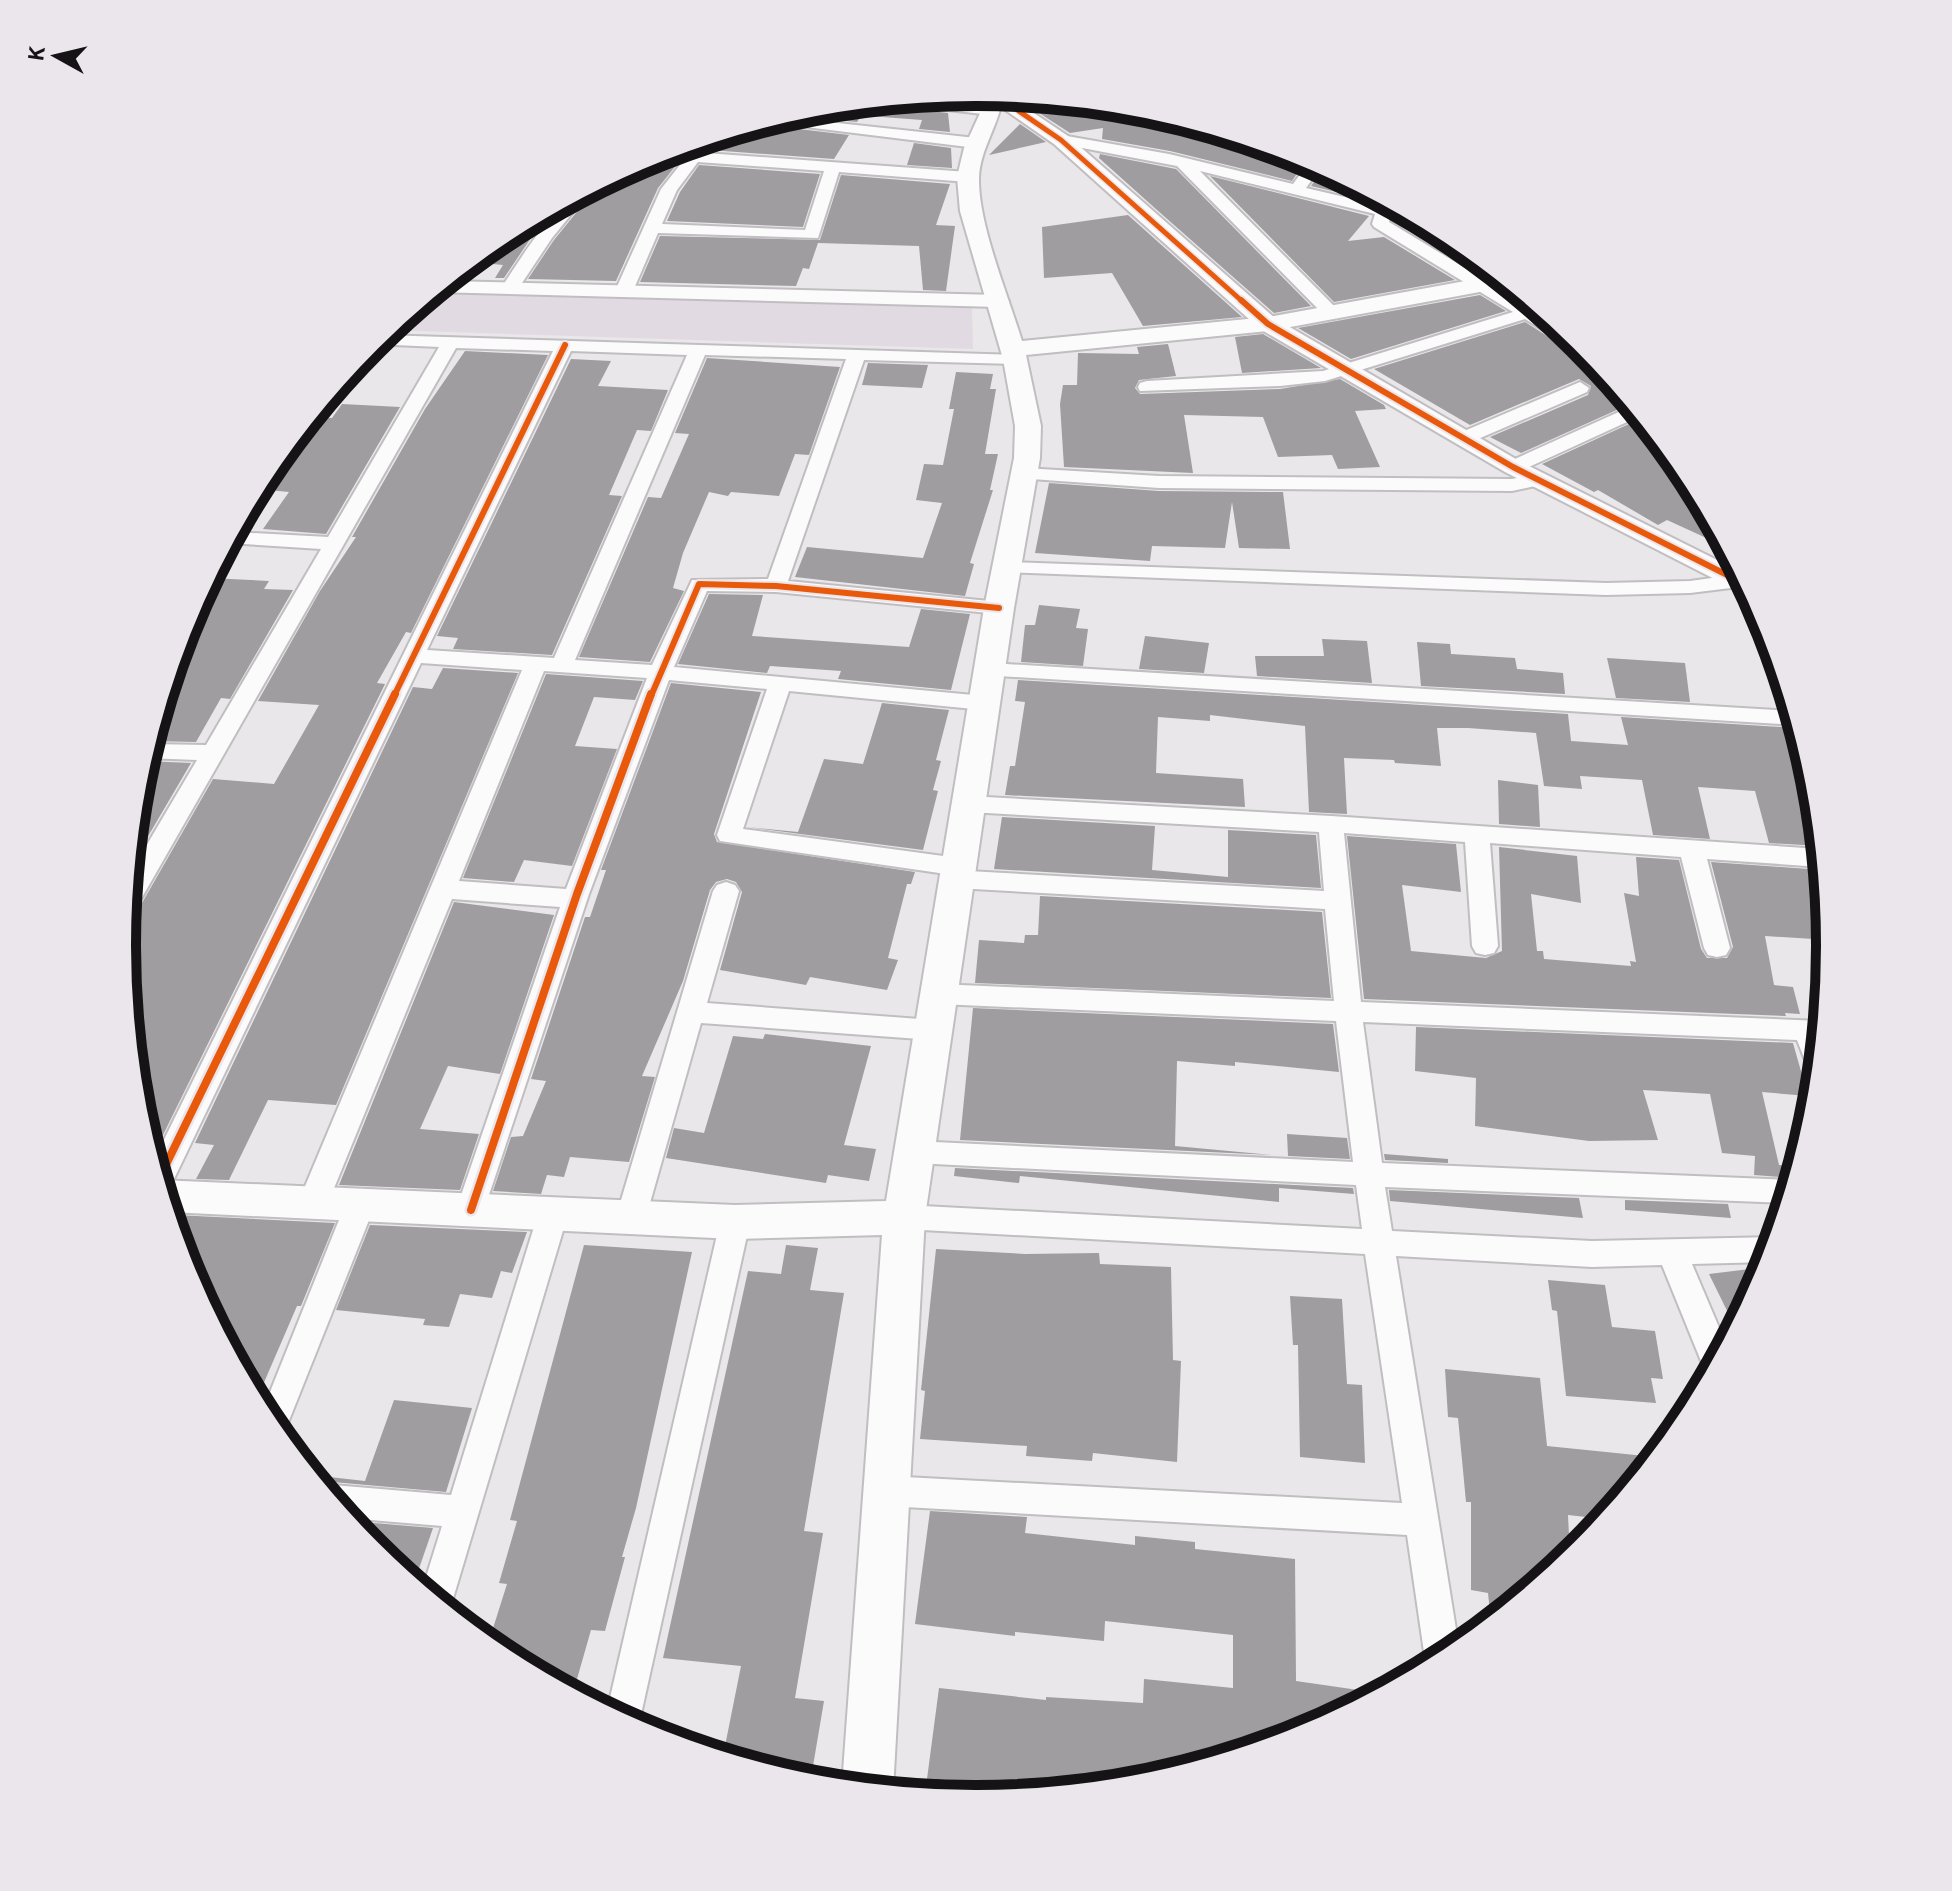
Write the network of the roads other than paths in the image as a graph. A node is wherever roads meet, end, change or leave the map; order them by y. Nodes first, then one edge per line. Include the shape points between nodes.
1 (992, 107) edge
2 (853, 115) edge
3 (1151, 125) edge
4 (1061, 140) junction
5 (693, 157) joint
6 (1184, 164) junction
7 (833, 167) junction
8 (1307, 175) edge
9 (968, 177) junction
10 (1296, 191) junction
11 (1368, 204) edge
12 (1384, 212) edge
13 (563, 214) edge
14 (651, 228) junction
15 (1493, 284) edge
16 (455, 287) edge
17 (1481, 287) junction
18 (510, 288) junction
19 (624, 291) junction
20 (998, 301) junction
21 (1526, 313) junction
22 (1333, 314) junction
23 (1534, 318) edge
24 (1268, 324) junction
25 (394, 341) edge
26 (450, 343) junction
27 (565, 345) junction
28 (698, 350) junction
29 (857, 354) junction
30 (1013, 354) junction
31 (1347, 369) junction
32 (1147, 387) dead end
33 (1580, 388) dead end
34 (1626, 415) edge
35 (1464, 438) junction
36 (1513, 467) junction
37 (1024, 474) junction
38 (1537, 480) junction
39 (242, 539) edge
40 (334, 543) junction
41 (1007, 568) junction
42 (1730, 575) edge
43 (1733, 583) edge
44 (776, 586) junction
45 (999, 608) junction
46 (414, 656) junction
47 (536, 664) junction
48 (562, 665) junction
49 (658, 672) junction
50 (780, 684) junction
51 (987, 686) junction
52 (1784, 718) edge
53 (160, 751) edge
54 (211, 753) junction
55 (968, 804) junction
56 (1331, 824) junction
57 (1477, 834) junction
58 (1692, 850) junction
59 (1810, 857) edge
60 (957, 873) junction
61 (139, 879) edge
62 (442, 889) junction
63 (726, 891) dead end
64 (576, 899) junction
65 (1336, 901) junction
66 (1485, 946) dead end
67 (1717, 948) dead end
68 (938, 994) junction
69 (691, 1012) junction
70 (1349, 1013) junction
71 (933, 1030) junction
72 (1811, 1031) edge
73 (914, 1152) junction
74 (166, 1165) edge
75 (1370, 1174) junction
76 (1779, 1191) edge
77 (175, 1196) edge
78 (313, 1203) junction
79 (360, 1205) junction
80 (471, 1210) junction
81 (553, 1214) junction
82 (631, 1217) junction
83 (904, 1217) junction
84 (735, 1222) junction
85 (1377, 1244) junction
86 (1758, 1249) edge
87 (1672, 1251) junction
88 (1712, 1349) edge
89 (278, 1412) edge
90 (886, 1491) junction
91 (348, 1502) edge
92 (463, 1512) junction
93 (1422, 1520) junction
94 (439, 1591) edge
95 (1441, 1645) edge
96 (626, 1708) edge
97 (869, 1778) edge

1 - 2 street
1 - 3 street
1 - 4 street
1 - 9 main road
4 - 6 street
4 - 24 street
5 - 7 street
5 - 14 street via 669,189
6 - 10 street
6 - 22 street
7 - 9 street
7 - 14 street via 812,235
8 - 10 street
9 - 20 main road via 971,211
10 - 11 street
12 - 17 street via 1380,224
13 - 18 street
14 - 19 street
15 - 17 main road
16 - 18 street
17 - 21 street
17 - 22 main road
18 - 19 street
19 - 20 street
20 - 30 main road
21 - 23 street
21 - 31 street
22 - 24 main road
24 - 30 main road
24 - 31 street
25 - 26 street
26 - 27 street
26 - 40 street
27 - 28 street
27 - 46 street
28 - 29 street
28 - 48 street
29 - 30 street
29 - 44 street
30 - 37 main road via 1028,426
31 - 32 street via 1303,379
31 - 35 street
33 - 35 street
34 - 36 street
35 - 36 street
36 - 38 street
37 - 38 street via 1159,482 1512,485
37 - 41 main road
38 - 42 street
39 - 40 street
40 - 54 street
41 - 43 street via 1606,589
41 - 45 main road
44 - 45 street
44 - 49 street via 699,584
45 - 51 main road
46 - 47 street
46 - 74 street
47 - 48 street
47 - 62 street
48 - 49 street
49 - 50 street
49 - 64 street
50 - 51 street
50 - 60 street via 729,835
51 - 52 street
51 - 55 main road
53 - 54 street
54 - 61 street
55 - 56 street
55 - 60 main road
56 - 57 street
56 - 65 street
57 - 58 street
57 - 66 street
58 - 59 street
58 - 67 street
60 - 65 street
60 - 68 main road
62 - 64 street
62 - 78 street
63 - 69 street
64 - 80 street
65 - 70 street
68 - 70 street
68 - 71 main road
69 - 71 street
69 - 82 street
70 - 72 street
70 - 75 street
71 - 73 main road
73 - 75 street
73 - 83 main road
75 - 76 street
75 - 85 street
77 - 78 main road
78 - 79 main road
79 - 80 main road
79 - 89 street
80 - 81 main road
81 - 82 main road
81 - 92 street
82 - 84 main road
83 - 84 main road
83 - 85 street
83 - 90 main road
84 - 96 street
85 - 87 street via 1592,1254
85 - 93 street
86 - 87 street
87 - 88 street
90 - 93 street
90 - 97 main road
91 - 92 street
92 - 94 street
93 - 95 street

